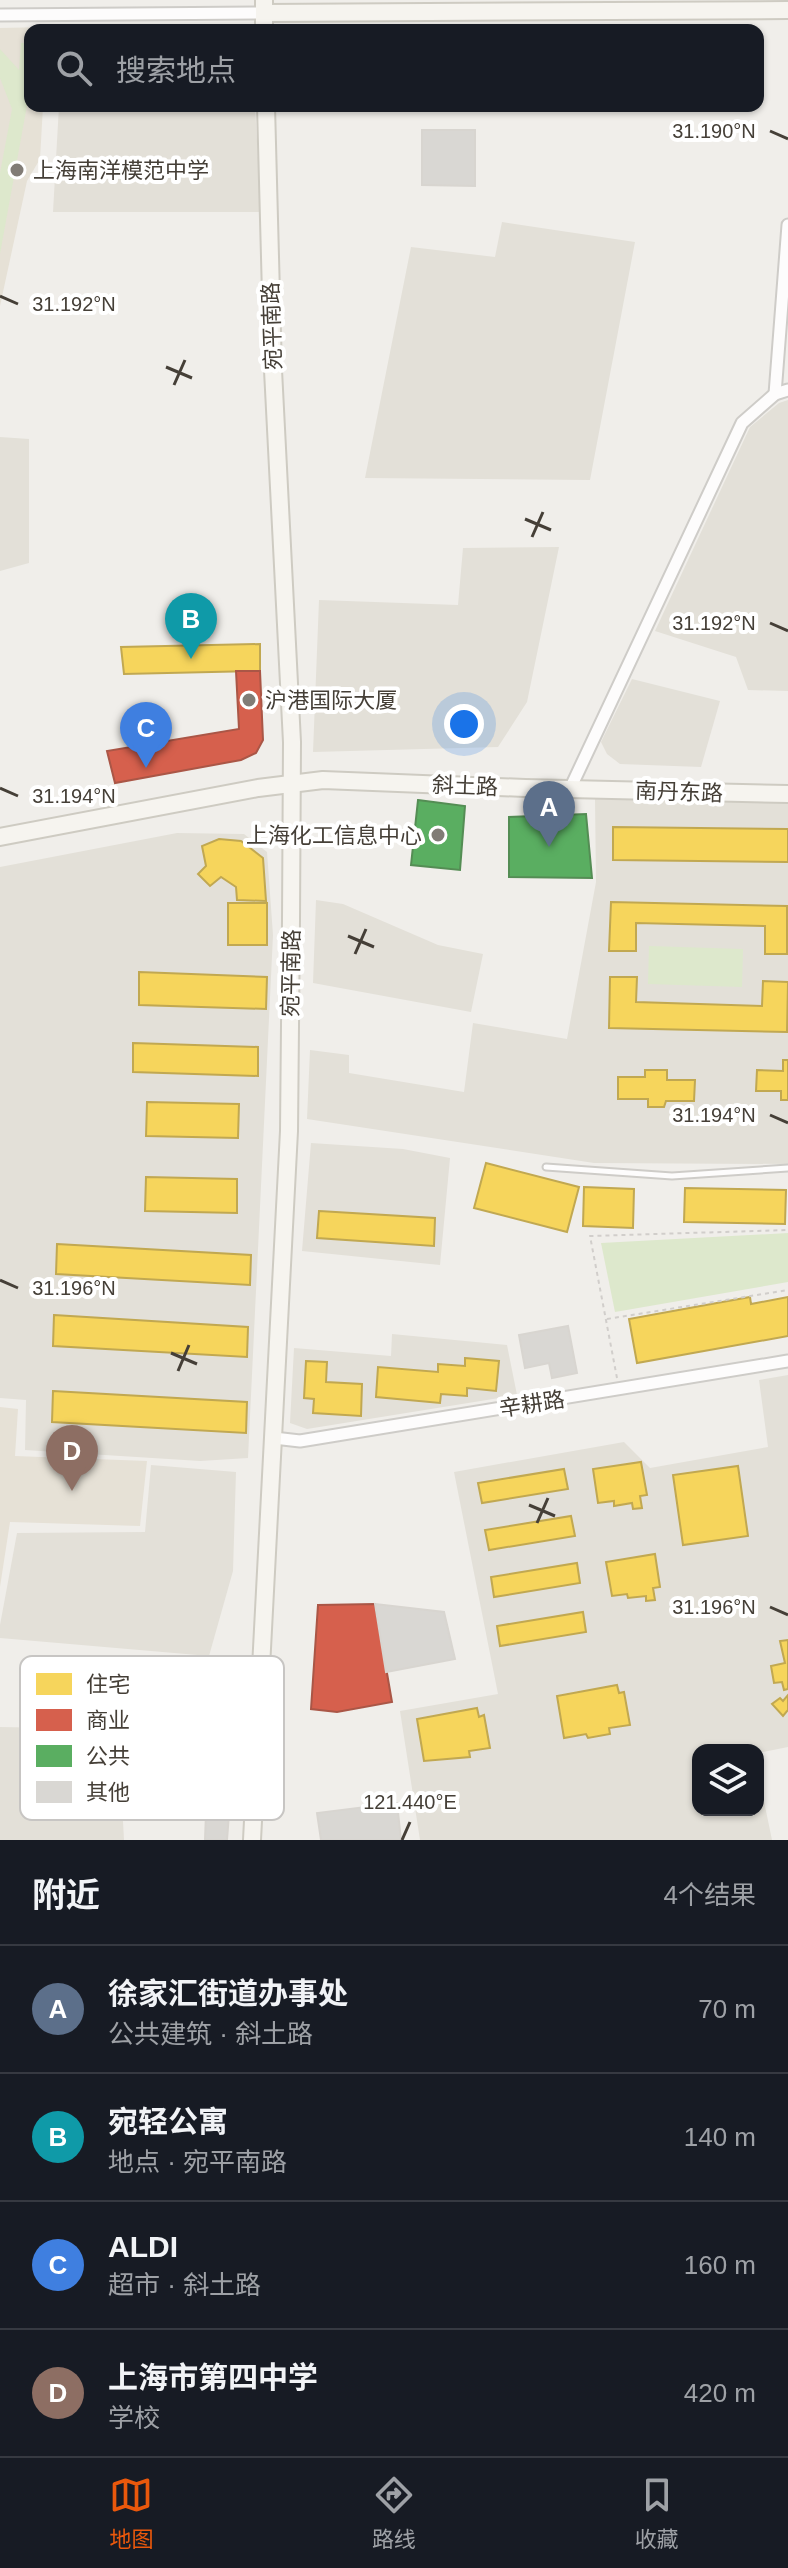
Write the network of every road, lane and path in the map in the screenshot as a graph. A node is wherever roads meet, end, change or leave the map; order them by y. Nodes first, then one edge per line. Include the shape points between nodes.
1 (542, 6) edge
2 (788, 10) edge
3 (264, 14) edge
4 (0, 15) edge
5 (266, 112) edge
6 (788, 225) edge
7 (788, 390) edge
8 (775, 394) junction
9 (292, 784) junction
10 (570, 789) junction
11 (788, 794) edge
12 (0, 837) edge
13 (546, 1167) dead end
14 (788, 1168) edge
15 (788, 1230) edge
16 (788, 1290) edge
17 (606, 1319) junction
18 (788, 1361) edge
19 (620, 1390) junction
20 (274, 1438) junction
21 (262, 1656) edge
22 (253, 1820) edge
23 (252, 1840) edge

1 - 2 main road
1 - 3 main road
3 - 4 street
5 - 9 main road, 宛平南路
6 - 8 street
7 - 8 street
8 - 10 street via 742,423
9 - 10 main road, 斜土路 via 323,780
9 - 12 main road, 斜土路
9 - 20 main road, 宛平南路 via 289,1131
10 - 11 main road, 南丹东路
13 - 14 lane via 672,1176
15 - 17 path via 590,1236
16 - 17 path
17 - 19 path
18 - 19 street, 辛耕路
19 - 20 street, 辛耕路 via 300,1441
20 - 21 main road, 宛平南路
22 - 23 main road, 宛平南路

